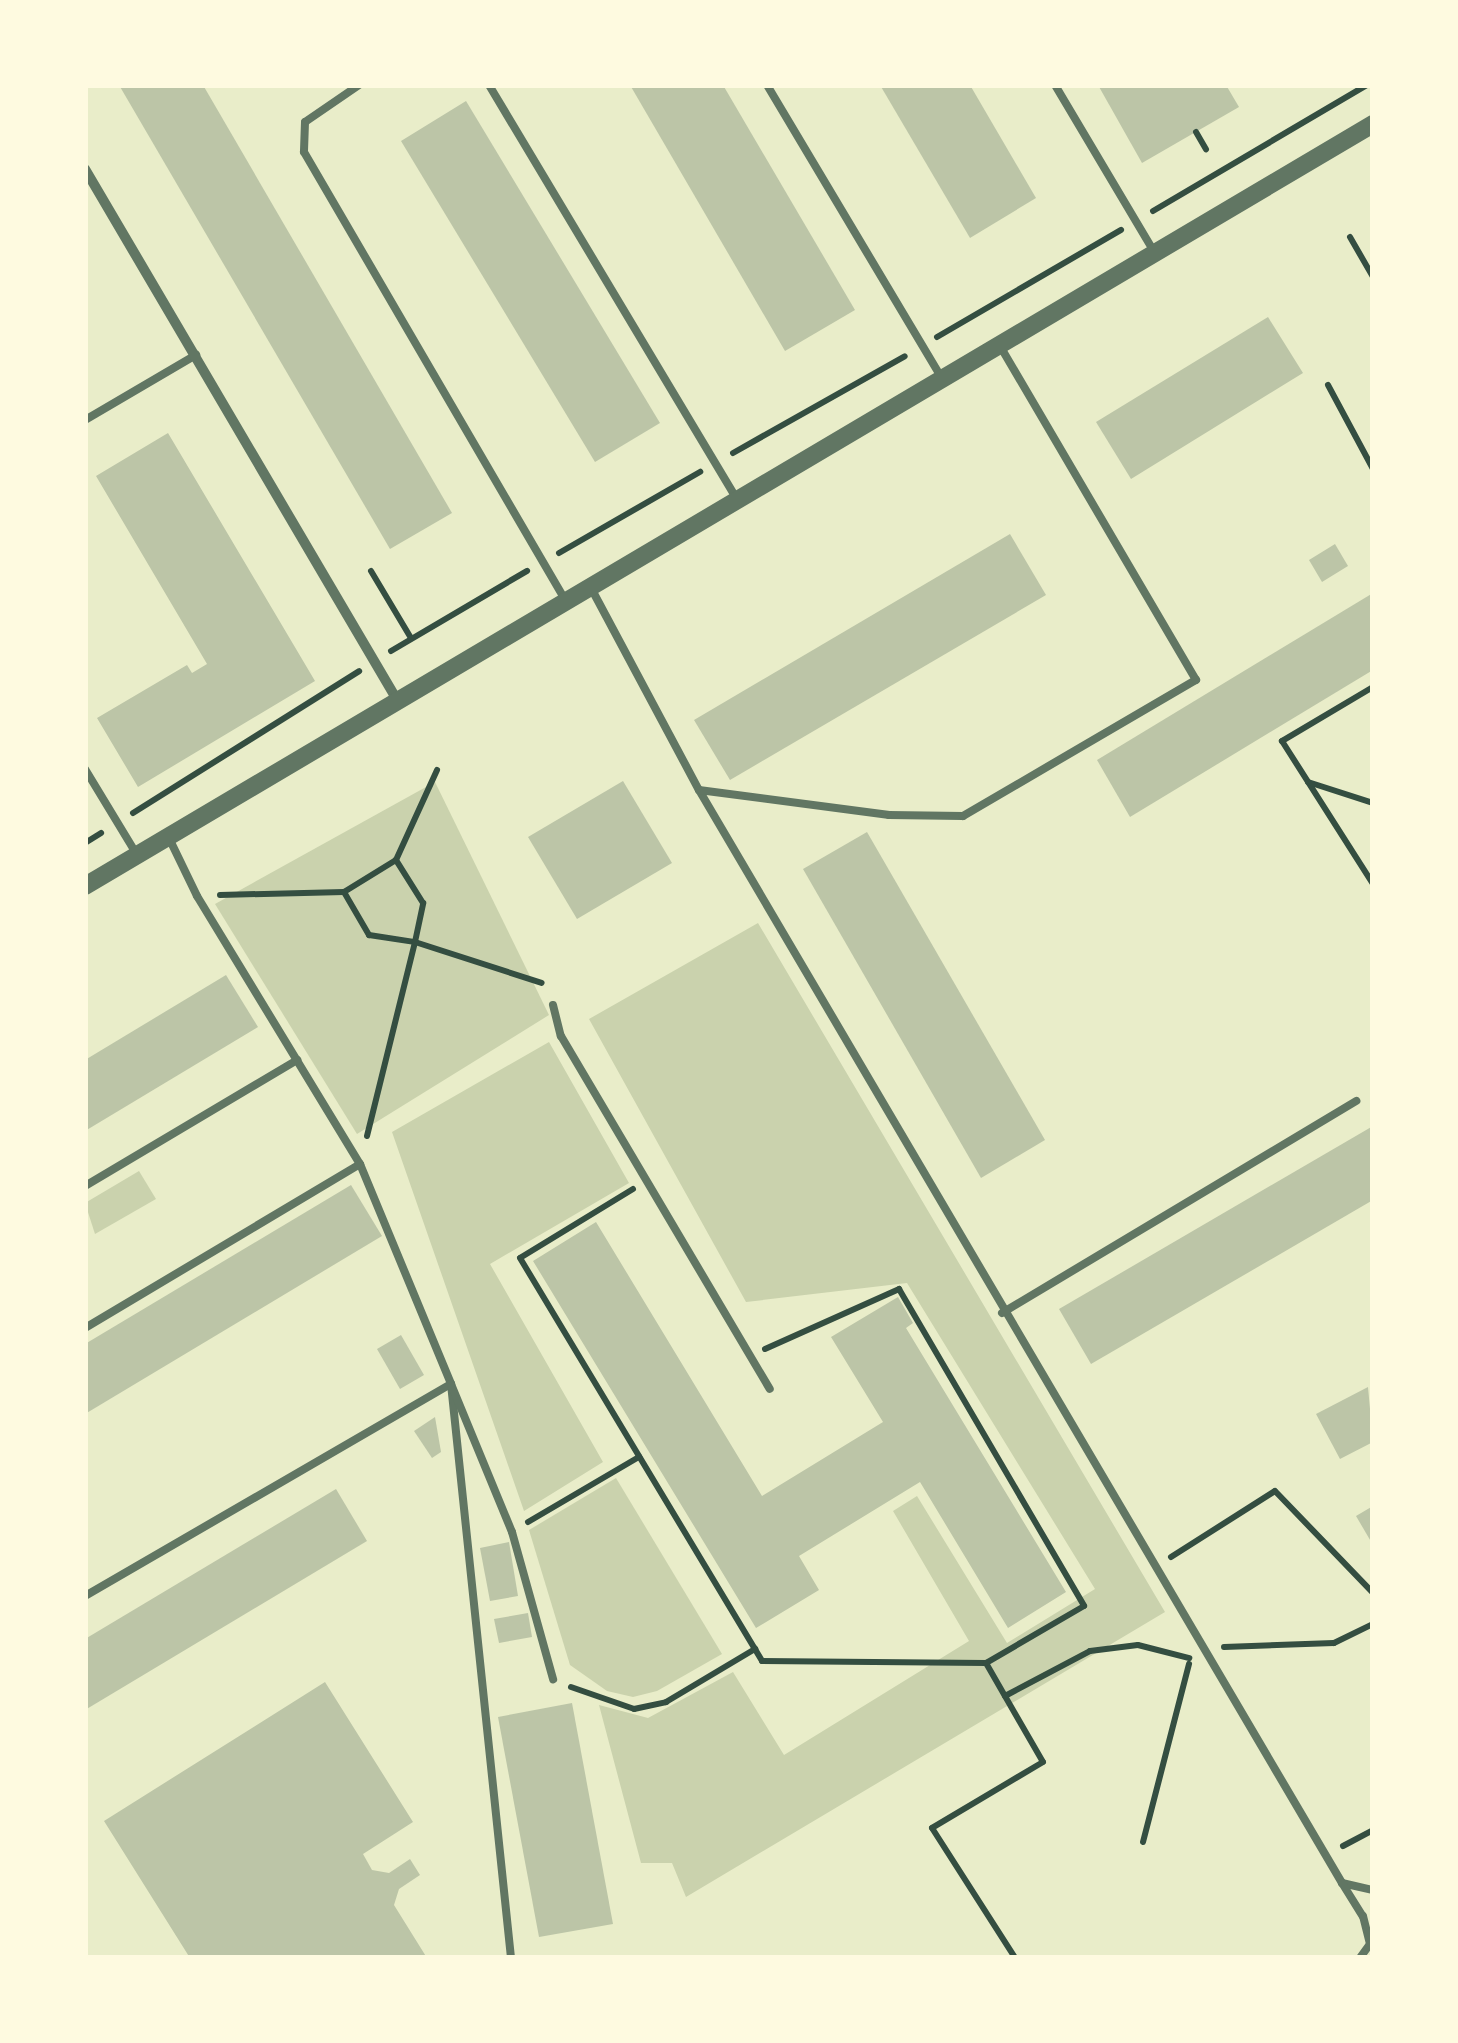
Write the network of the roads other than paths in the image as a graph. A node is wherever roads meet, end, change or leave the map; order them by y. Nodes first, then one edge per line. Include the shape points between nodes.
1 (359, 85) edge
2 (489, 85) edge
3 (767, 85) edge
4 (1055, 85) edge
5 (1373, 124) edge
6 (85, 169) edge
7 (1154, 252) junction
8 (999, 343) junction
9 (196, 355) junction
10 (942, 378) junction
11 (85, 420) edge
12 (736, 498) junction
13 (589, 584) junction
14 (564, 598) junction
15 (396, 700) junction
16 (85, 769) edge
17 (699, 790) junction
18 (168, 836) junction
19 (136, 854) junction
20 (85, 886) edge
21 (554, 1004) dead end
22 (296, 1060) junction
23 (1356, 1101) dead end
24 (360, 1164) junction
25 (85, 1186) edge
26 (1002, 1313) junction
27 (85, 1328) edge
28 (450, 1384) junction
29 (770, 1388) dead end
30 (85, 1596) edge
31 (553, 1679) road end
32 (1342, 1883) junction
33 (1373, 1890) edge
34 (510, 1958) edge
35 (1360, 1958) edge

1 - 14 lane via 305,122 304,152
2 - 12 lane
3 - 10 lane
4 - 7 lane
5 - 7 street
6 - 9 street
7 - 8 street
8 - 10 street
8 - 17 lane via 1196,680 963,816 889,815
9 - 11 lane
9 - 15 street
10 - 12 street
12 - 13 street
13 - 14 street
13 - 17 lane
14 - 15 street
15 - 18 street
16 - 19 lane
17 - 26 lane
18 - 19 street
18 - 22 lane
19 - 20 street
21 - 29 lane via 561,1036
22 - 24 lane
22 - 25 lane
23 - 26 lane
24 - 27 lane
24 - 28 lane
26 - 32 lane
28 - 30 lane
28 - 31 lane via 512,1532
28 - 34 lane
32 - 33 lane
32 - 35 lane via 1364,1916 1370,1944

